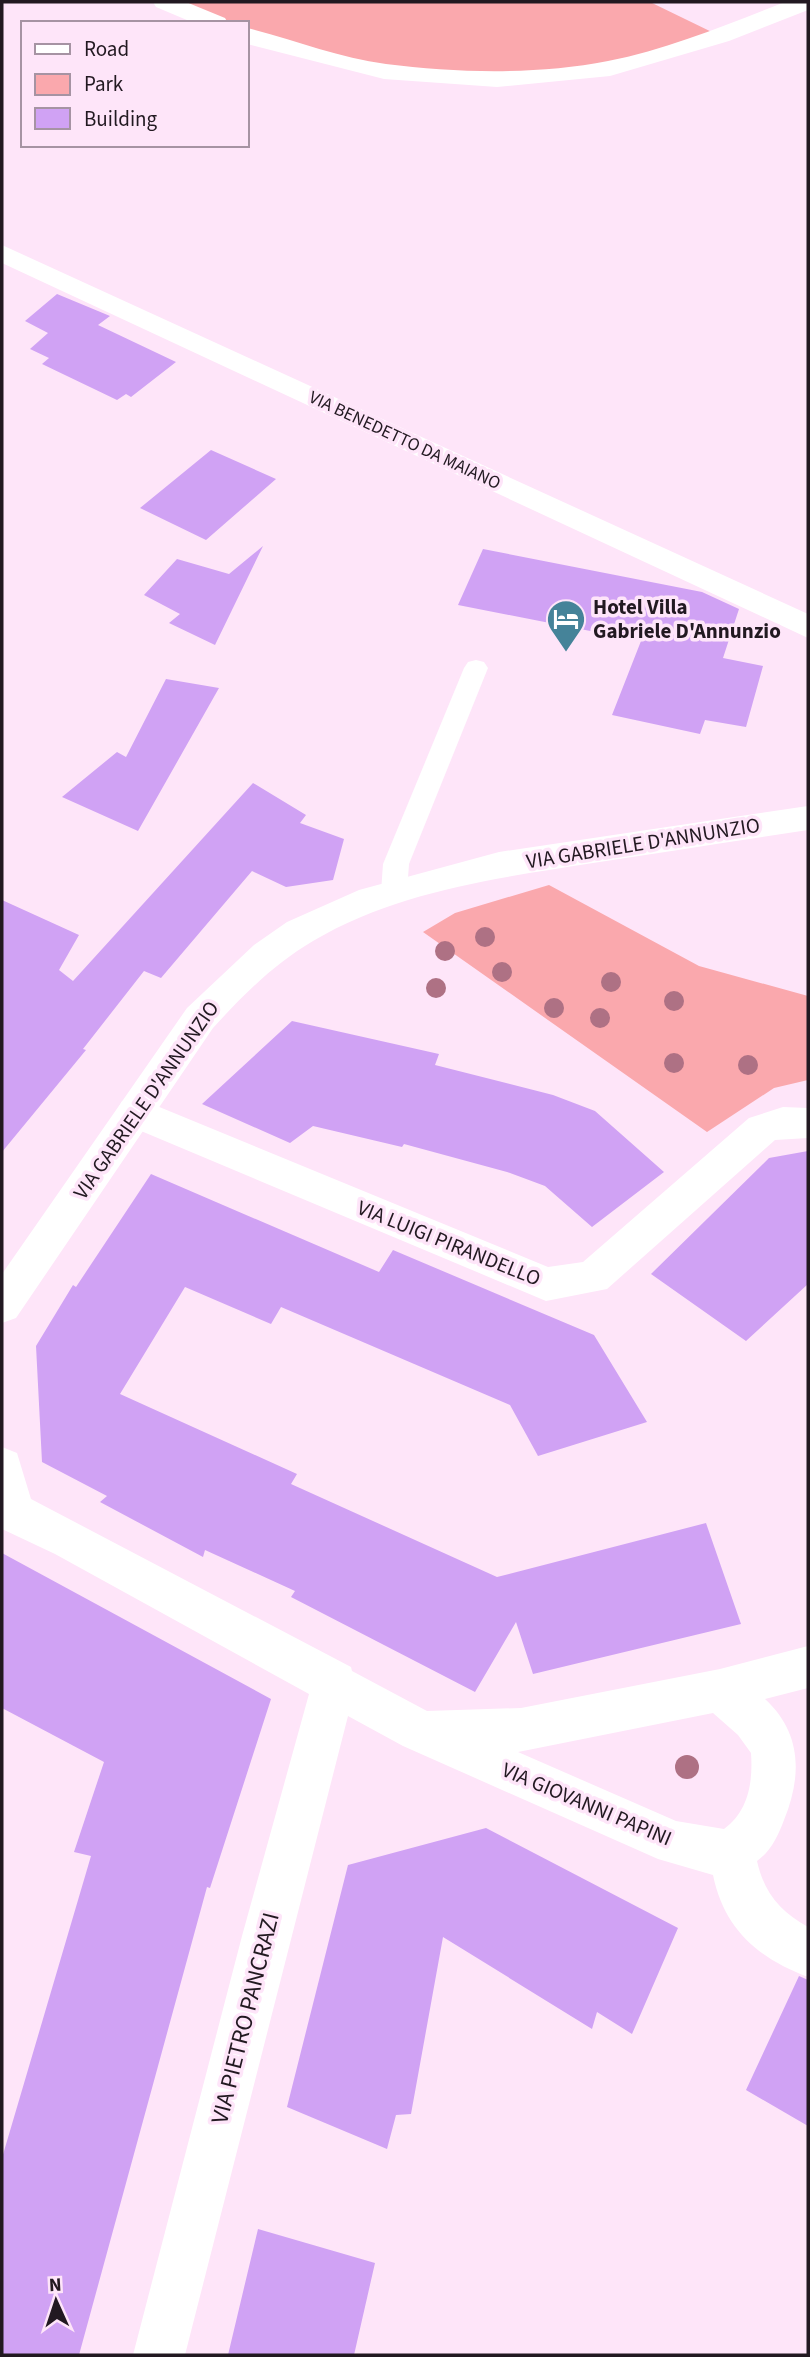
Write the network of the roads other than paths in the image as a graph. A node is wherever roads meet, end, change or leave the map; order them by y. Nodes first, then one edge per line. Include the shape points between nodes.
1 (166, 2) edge
2 (806, 2) edge
3 (211, 21) edge
4 (248, 35) edge
5 (2, 253) edge
6 (808, 627) edge
7 (476, 667) dead end
8 (808, 818) edge
9 (394, 892) junction
10 (135, 1112) junction
11 (808, 1123) edge
12 (2, 1306) edge
13 (2, 1466) edge
14 (7, 1510) edge
15 (808, 1667) edge
16 (335, 1682) junction
17 (720, 1690) junction
18 (419, 1731) junction
19 (732, 1851) junction
20 (808, 1953) edge
21 (159, 2355) edge

1 - 3 street
2 - 4 street via 720,36 610,68 497,79 384,71
5 - 6 street, VIA BENEDETTO DA MAIANO
7 - 9 lane via 396,864
8 - 9 street, VIA GABRIELE D'ANNUNZIO via 499,865
9 - 10 street, VIA GABRIELE D'ANNUNZIO via 304,928 253,963 200,1018
10 - 11 street, VIA LUIGI PIRANDELLO via 546,1284 593,1277 762,1129 783,1122
10 - 12 street, VIA GABRIELE D'ANNUNZIO
13 - 14 street, VIA GIOVANNI PAPINI
14 - 16 street, VIA GIOVANNI PAPINI
15 - 17 street, VIA GIOVANNI PAPINI
16 - 18 street, VIA GIOVANNI PAPINI
16 - 21 street, VIA PIETRO PANCRAZI
17 - 18 street, VIA GIOVANNI PAPINI via 522,1730
17 - 19 street via 763,1729 777,1760 766,1810 750,1838
18 - 19 street, VIA GIOVANNI PAPINI via 674,1843
19 - 20 street via 740,1891 768,1931

